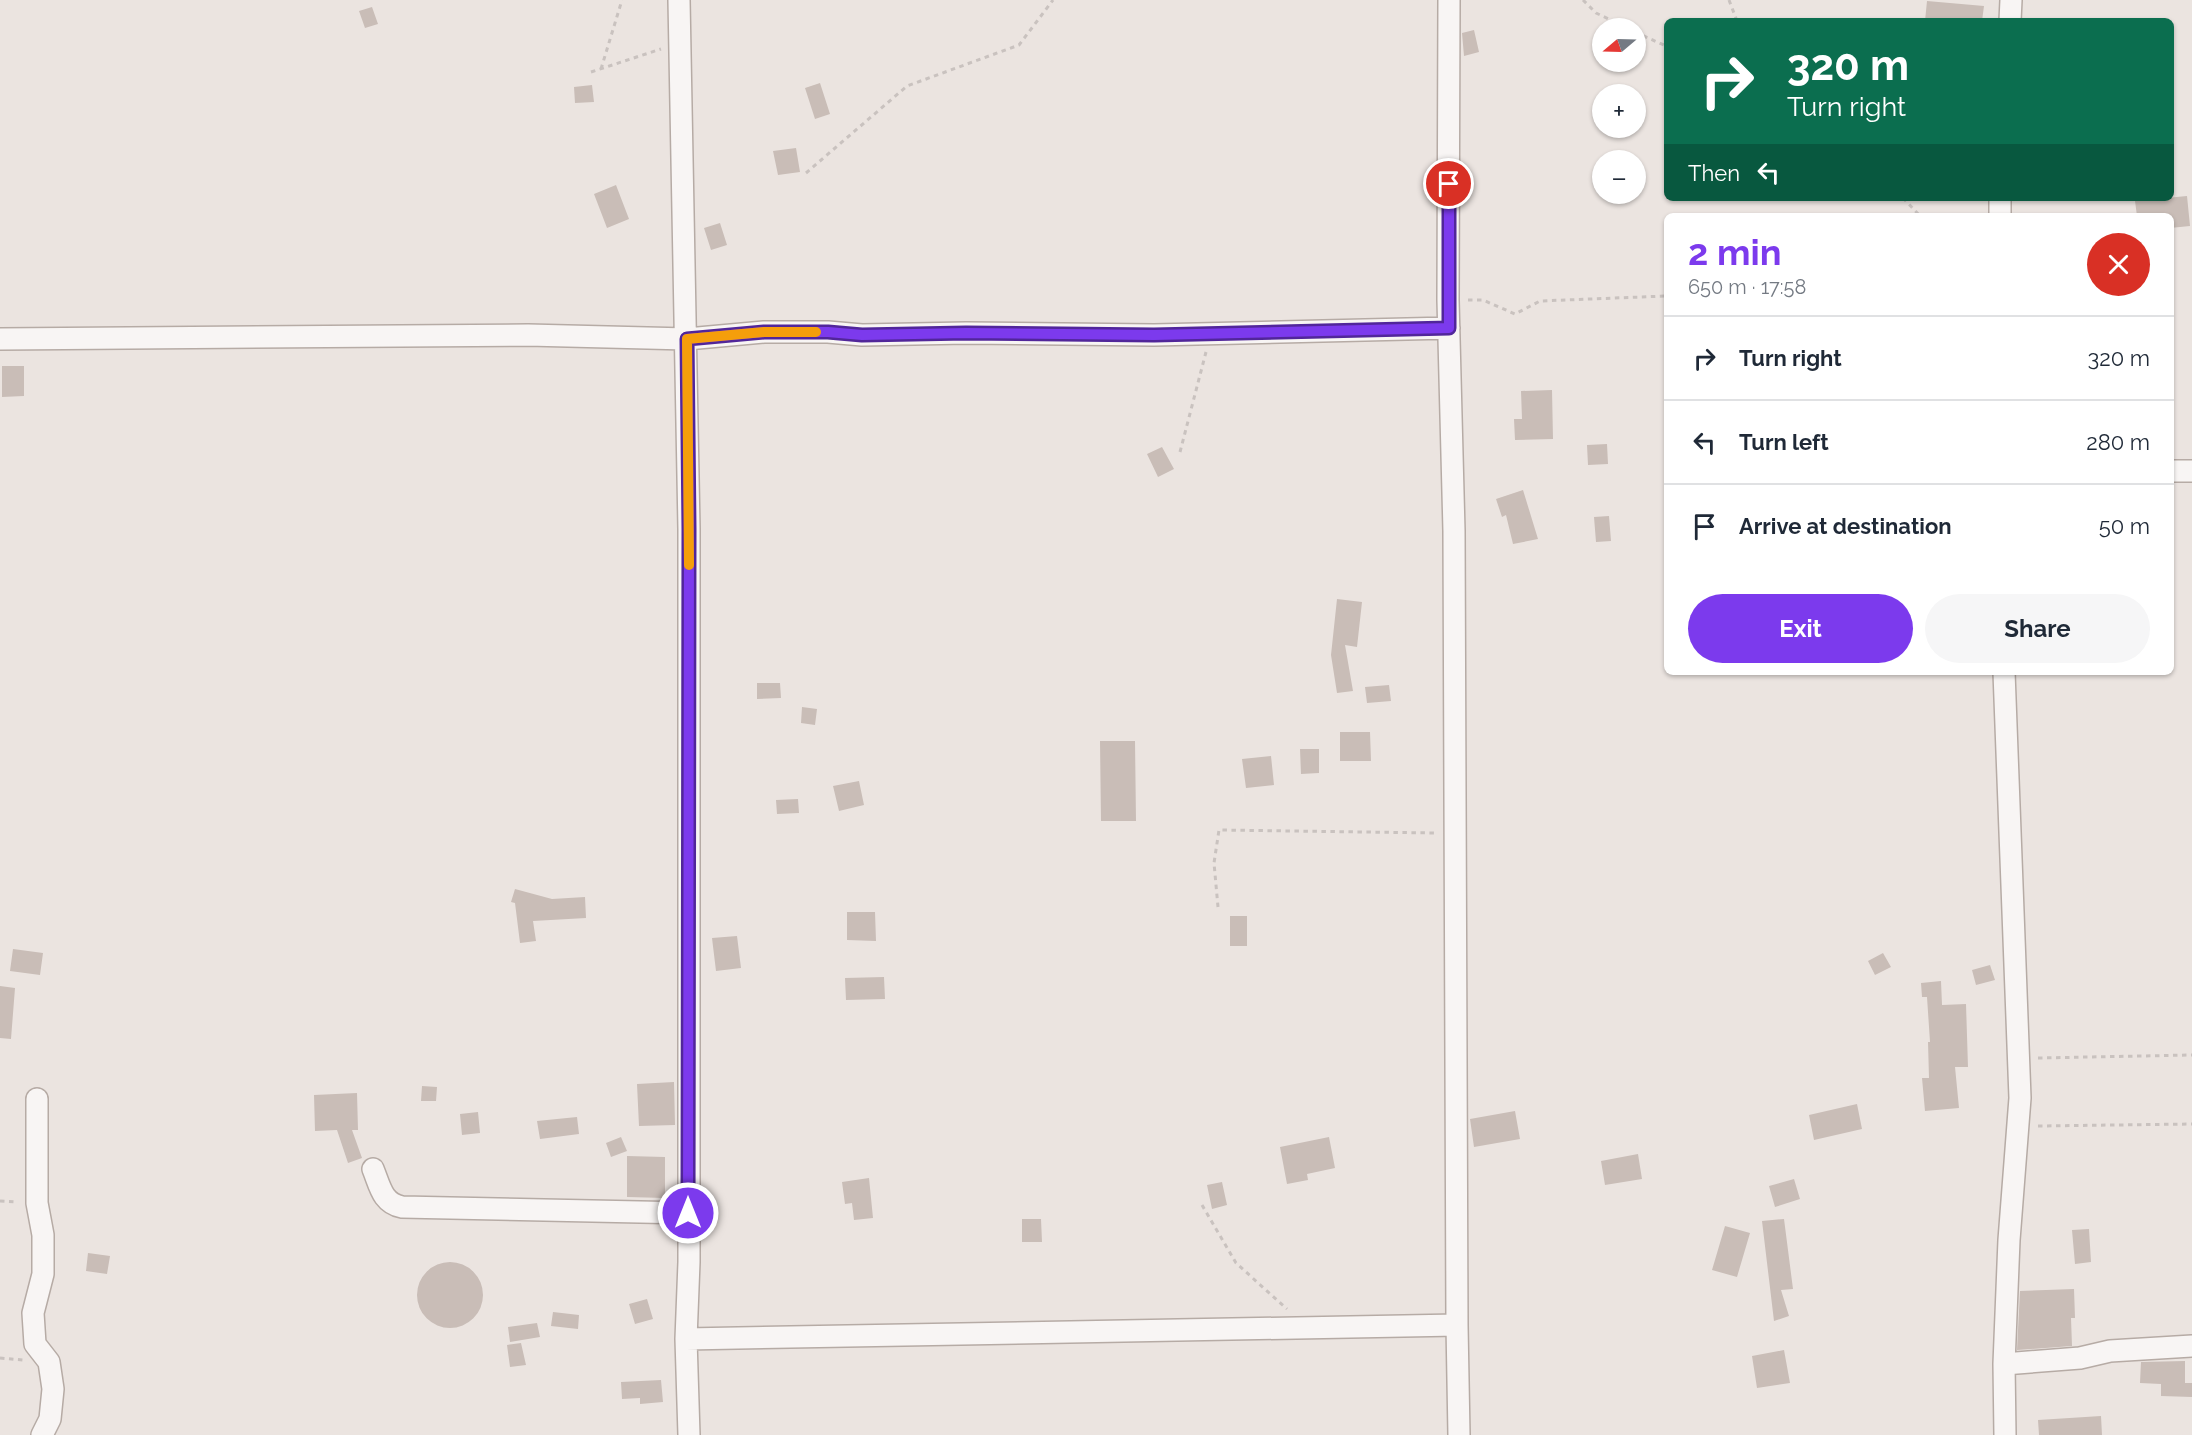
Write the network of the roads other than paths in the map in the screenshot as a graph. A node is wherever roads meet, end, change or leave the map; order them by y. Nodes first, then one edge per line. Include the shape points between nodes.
1 (679, 0) edge
2 (1449, 0) edge
3 (2011, 0) edge
4 (2010, 18) edge
5 (1449, 328) junction
6 (0, 339) edge
7 (687, 339) junction
8 (2174, 471) edge
9 (2192, 471) edge
10 (2004, 675) edge
11 (37, 1099) dead end
12 (373, 1169) dead end
13 (688, 1213) junction
14 (1457, 1325) junction
15 (686, 1339) junction
16 (2192, 1347) edge
17 (2004, 1364) junction
18 (42, 1435) edge
19 (689, 1435) edge
20 (1459, 1435) edge
21 (2005, 1435) edge

1 - 7 street
2 - 5 street
3 - 4 street
5 - 7 street via 1211,333 764,332
5 - 14 street via 1454,531
6 - 7 street via 516,335
7 - 13 street
8 - 9 street
10 - 17 street via 2019,1126
11 - 18 street via 37,1203 43,1235 43,1274 33,1313 35,1344 49,1362 53,1389 50,1419
12 - 13 street via 385,1200 402,1207
13 - 15 street
14 - 15 street
14 - 20 street
15 - 19 street
16 - 17 street via 2110,1350 2080,1358
17 - 21 street

